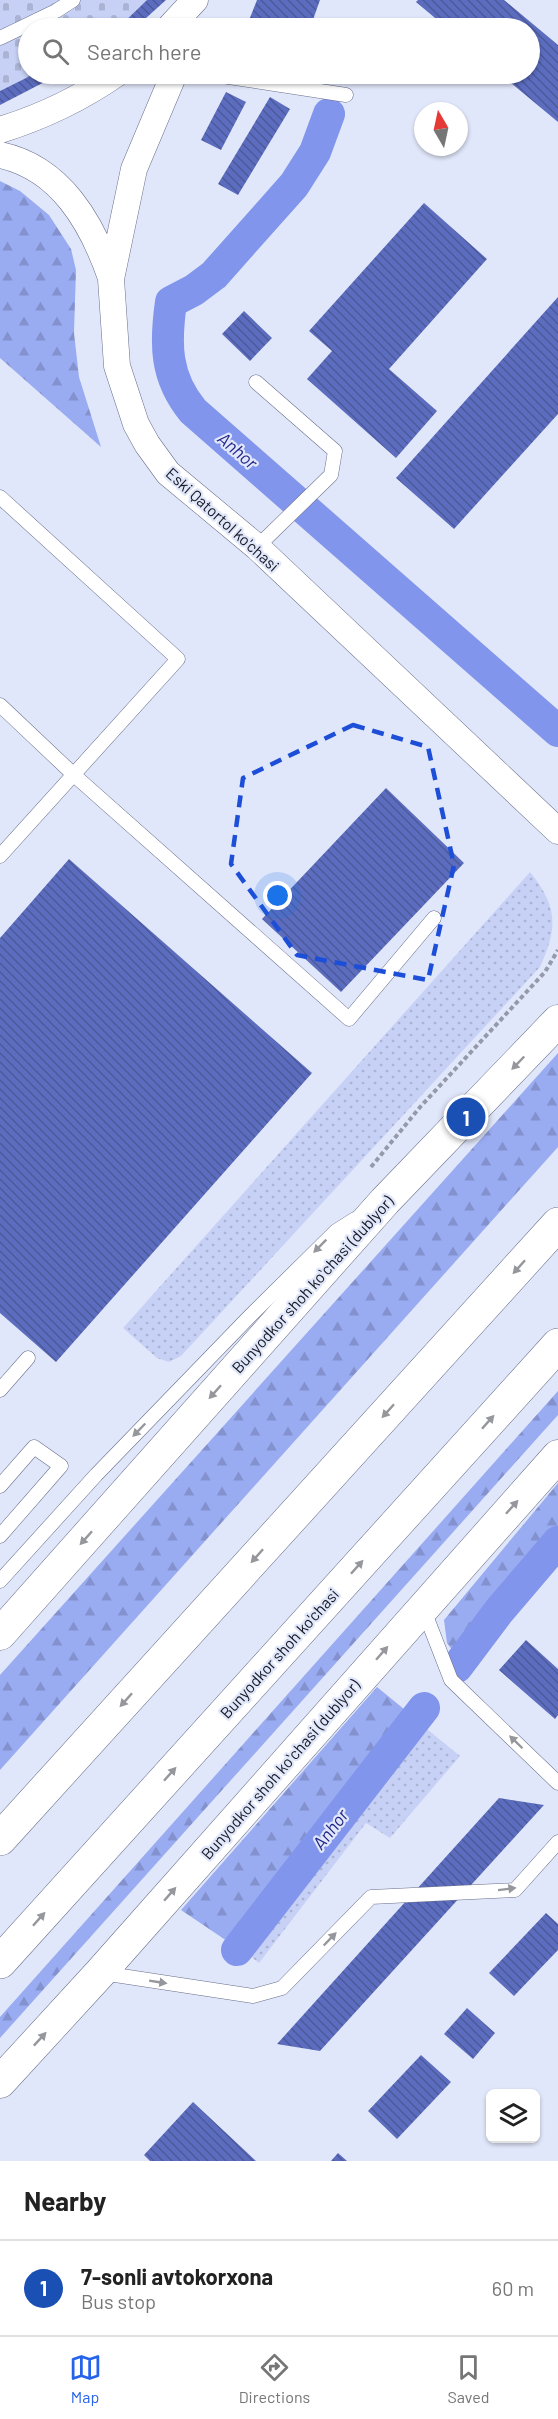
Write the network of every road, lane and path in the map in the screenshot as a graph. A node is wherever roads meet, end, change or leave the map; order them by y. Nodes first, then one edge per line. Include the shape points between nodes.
1 (73, 0) edge
2 (195, 0) edge
3 (206, 0) edge
4 (41, 18) edge
5 (178, 18) edge
6 (198, 18) edge
7 (18, 29) edge
8 (0, 38) edge
9 (100, 84) edge
10 (170, 84) edge
11 (274, 84) edge
12 (346, 95) dead end
13 (0, 130) edge
14 (0, 155) edge
15 (111, 279) junction
16 (256, 382) dead end
17 (0, 497) edge
18 (257, 547) junction
19 (0, 705) edge
20 (74, 775) junction
21 (558, 831) edge
22 (0, 856) edge
23 (434, 918) dead end
24 (558, 950) edge
25 (558, 1021) edge
26 (366, 1173) dead end
27 (385, 1201) junction
28 (553, 1238) edge
29 (558, 1345) edge
30 (28, 1358) dead end
31 (0, 1390) edge
32 (558, 1456) edge
33 (0, 1486) edge
34 (0, 1536) edge
35 (0, 1581) edge
36 (423, 1607) junction
37 (0, 1634) edge
38 (558, 1783) edge
39 (0, 1839) edge
40 (558, 1842) edge
41 (0, 1962) edge
42 (100, 1973) junction
43 (0, 2082) edge

1 - 4 lane
2 - 5 street
3 - 6 street
7 - 8 lane
9 - 13 street via 43,116
10 - 15 street, Eski Qatortol ko'chasi via 134,169
11 - 12 lane
14 - 15 street via 37,169 75,205 93,233
15 - 18 street, Eski Qatortol ko'chasi via 117,366 141,434 168,473
16 - 18 lane via 335,452 331,475
17 - 20 lane via 178,659
18 - 21 street, Eski Qatortol ko'chasi
19 - 20 lane
20 - 22 lane
20 - 23 lane via 349,1019
24 - 26 path via 545,972 421,1106
25 -> 27 street, Bunyodkor shoh koʻchasi (dublyor)
27 -> 35 lane via 336,1231 96,1475
27 -> 37 street, Bunyodkor shoh koʻchasi (dublyor)
28 -> 39 main road
41 -> 29 main road, Bunyodkor shoh ko'chasi
30 - 31 lane
36 -> 32 street, Bunyodkor shoh koʻchasi (dublyor)
33 - 34 lane via 34,1446 61,1466
38 -> 36 lane via 452,1680
42 -> 36 street, Bunyodkor shoh koʻchasi (dublyor)
42 -> 40 lane via 254,1996 273,1991 282,1988 371,1897 515,1890
43 -> 42 street, Bunyodkor shoh koʻchasi (dublyor)

